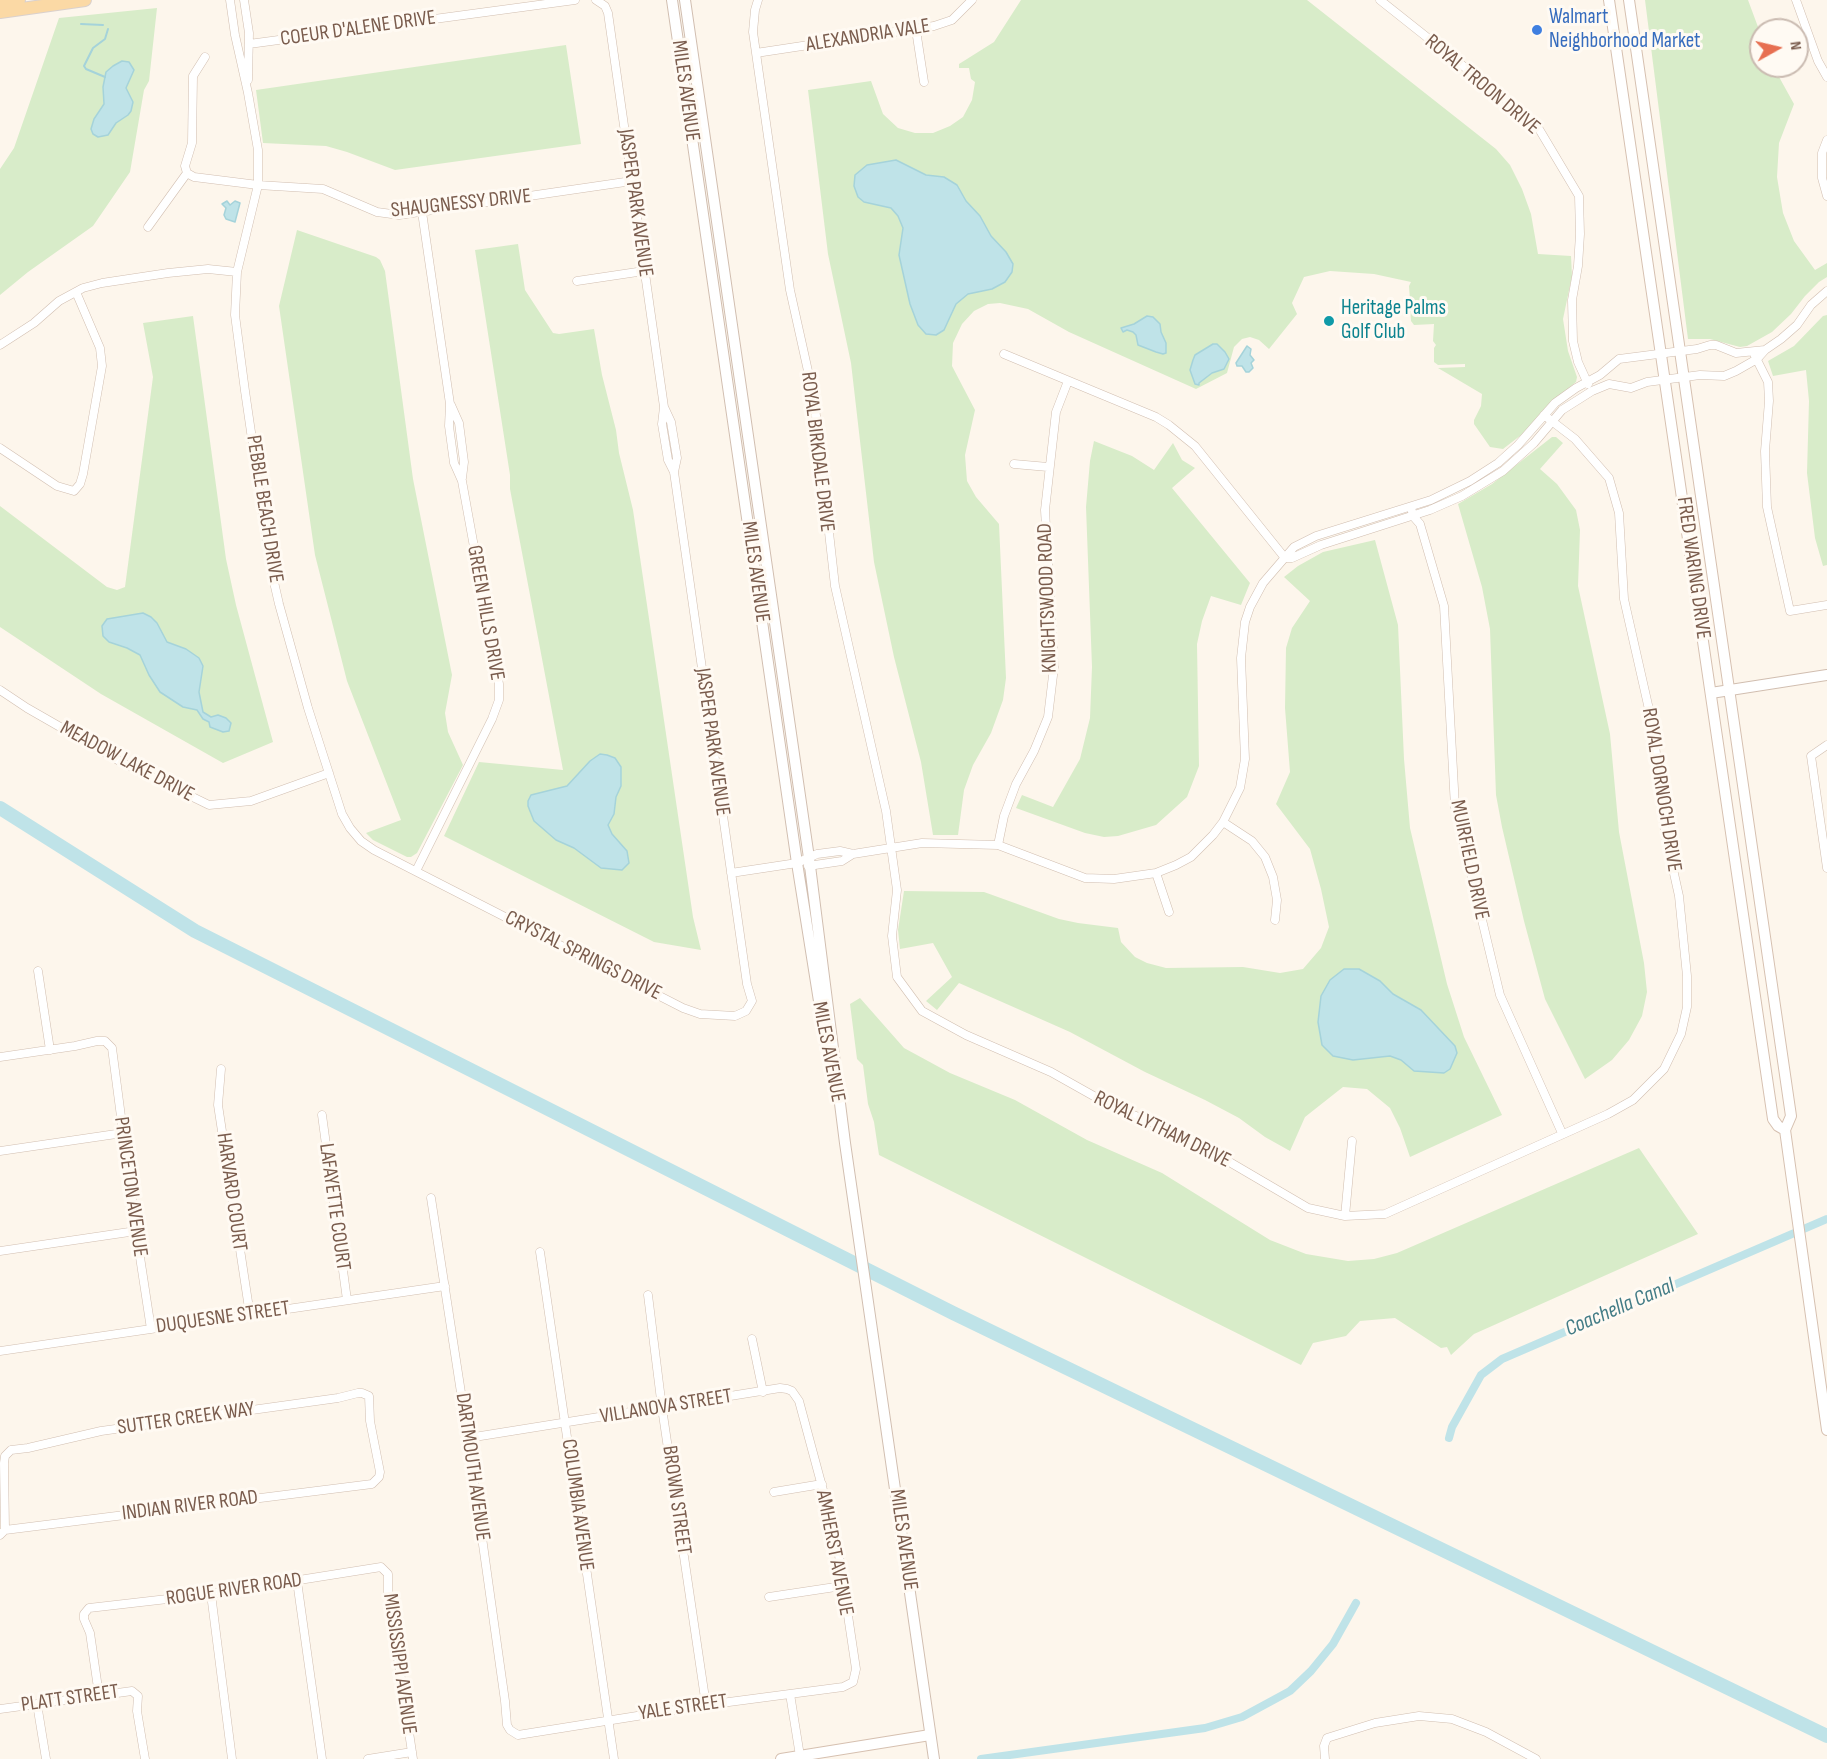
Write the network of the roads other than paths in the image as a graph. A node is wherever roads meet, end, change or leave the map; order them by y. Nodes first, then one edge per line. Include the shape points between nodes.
1 (19, 0) edge
2 (85, 0) edge
3 (230, 0) edge
4 (244, 0) edge
5 (575, 0) edge
6 (672, 0) edge
7 (685, 0) edge
8 (758, 0) edge
9 (972, 0) edge
10 (1380, 0) edge
11 (1609, 0) edge
12 (1629, 0) edge
13 (1796, 0) edge
14 (598, 1) edge
15 (0, 3) edge
16 (0, 12) edge
17 (916, 30) junction
18 (249, 44) junction
19 (756, 53) junction
20 (205, 57) dead end
21 (1827, 77) edge
22 (924, 82) dead end
23 (248, 93) junction
24 (1827, 140) edge
25 (187, 173) junction
26 (632, 181) junction
27 (258, 185) junction
28 (1827, 196) edge
29 (422, 212) junction
30 (148, 227) dead end
31 (644, 271) junction
32 (237, 272) junction
33 (577, 281) dead end
34 (1827, 291) edge
35 (76, 292) junction
36 (0, 345) edge
37 (1753, 350) junction
38 (1765, 350) junction
39 (1680, 351) junction
40 (1004, 354) dead end
41 (1661, 354) junction
42 (1757, 359) junction
43 (1683, 377) junction
44 (1665, 379) junction
45 (1068, 381) junction
46 (1587, 381) junction
47 (1592, 391) junction
48 (1545, 415) junction
49 (1552, 422) junction
50 (0, 448) edge
51 (1014, 464) dead end
52 (1048, 467) junction
53 (1415, 506) junction
54 (1416, 515) junction
55 (1285, 558) junction
56 (1827, 605) edge
57 (1827, 675) edge
58 (0, 690) edge
59 (1729, 690) junction
60 (1711, 693) junction
61 (1827, 745) edge
62 (329, 773) junction
63 (1223, 822) junction
64 (998, 845) junction
65 (892, 849) junction
66 (809, 862) junction
67 (797, 863) junction
68 (1827, 868) edge
69 (416, 871) junction
70 (731, 873) junction
71 (1156, 873) junction
72 (425, 875) joint
73 (1169, 912) dead end
74 (1275, 920) dead end
75 (38, 971) dead end
76 (746, 1011) joint
77 (50, 1050) junction
78 (0, 1057) edge
79 (221, 1069) dead end
80 (322, 1115) dead end
81 (1785, 1130) junction
82 (123, 1133) junction
83 (1562, 1133) junction
84 (1352, 1141) dead end
85 (846, 1143) junction
86 (0, 1151) edge
87 (431, 1198) dead end
88 (1345, 1216) junction
89 (136, 1231) junction
90 (0, 1251) edge
91 (540, 1252) dead end
92 (445, 1286) junction
93 (648, 1295) dead end
94 (347, 1300) junction
95 (250, 1315) junction
96 (151, 1329) junction
97 (752, 1339) dead end
98 (0, 1351) edge
99 (792, 1391) joint
100 (763, 1392) junction
101 (662, 1408) junction
102 (565, 1423) junction
103 (1827, 1430) edge
104 (468, 1438) junction
105 (379, 1477) joint
106 (822, 1484) junction
107 (774, 1492) dead end
108 (2, 1531) edge
109 (385, 1569) joint
110 (297, 1581) junction
111 (842, 1586) junction
112 (211, 1594) junction
113 (768, 1597) dead end
114 (853, 1682) joint
115 (790, 1694) junction
116 (99, 1695) junction
117 (37, 1704) junction
118 (706, 1705) junction
119 (0, 1709) edge
120 (609, 1719) junction
121 (513, 1734) joint
122 (930, 1735) junction
123 (413, 1756) edge
124 (800, 1756) junction
125 (934, 1757) edge
126 (46, 1759) edge
127 (145, 1759) edge
128 (232, 1759) edge
129 (322, 1759) edge
130 (368, 1759) edge
131 (614, 1759) edge
132 (781, 1759) edge
133 (1326, 1759) edge
134 (1536, 1759) edge

1 - 15 main road
2 - 16 main road
3 - 23 street
4 - 18 street
5 - 18 street, COEUR D'ALENE DRIVE
6 - 67 street, MILES AVENUE
7 - 66 street, MILES AVENUE
8 - 19 street via 753,32
9 - 17 street, ALEXANDRIA VALE via 952,20
10 - 46 street, ROYAL TROON DRIVE via 1539,129 1579,196 1573,341
11 - 41 street, FRED WARING DRIVE
12 - 39 street, FRED WARING DRIVE
13 - 21 street
14 - 26 street, JASPER PARK AVENUE via 608,13
17 - 19 street, ALEXANDRIA VALE
17 - 22 street
18 - 23 street
19 - 65 street, ROYAL BIRKDALE DRIVE via 790,290 814,398 835,586 878,768
20 - 25 street via 193,76 192,143 185,165
23 - 27 street, PEBBLE BEACH DRIVE via 258,150
24 - 28 street via 1822,153 1822,178
25 - 27 street, SHAUGNESSY DRIVE
25 - 30 street
26 - 29 street, SHAUGNESSY DRIVE
26 - 31 street, JASPER PARK AVENUE
27 - 29 street, SHAUGNESSY DRIVE via 323,189 388,215
27 - 32 street, PEBBLE BEACH DRIVE
29 - 69 street, GREEN HILLS DRIVE via 450,404 454,463 462,481 499,700
31 - 33 street
31 - 70 street, JASPER PARK AVENUE via 664,406 662,424 674,472
32 - 35 street via 208,269 168,273 102,283
32 - 62 street, PEBBLE BEACH DRIVE via 235,315 271,569
34 - 38 street via 1789,332
35 - 36 street
35 - 50 street via 100,348 102,366 80,484 74,490 57,486
37 - 38 street
37 - 39 street via 1736,353 1710,345
37 - 42 street
38 - 42 street
39 - 41 street
39 - 43 street, FRED WARING DRIVE
40 - 45 street
41 - 44 street, FRED WARING DRIVE
41 - 46 street via 1619,359
42 - 43 street via 1724,376
42 - 56 street via 1768,382 1767,507 1790,611
43 - 44 street
43 - 59 street, FRED WARING DRIVE
44 - 47 street via 1631,388 1609,384
44 - 60 street, FRED WARING DRIVE
45 - 52 street, KNIGHTSWOOD ROAD via 1056,412
45 - 55 street via 1156,417 1195,446
46 - 47 street, ROYAL TROON DRIVE
46 - 48 street
47 - 49 street via 1568,405
48 - 49 street, ROYAL DORNOCH DRIVE
48 - 53 street via 1498,463 1457,488
49 - 54 street via 1525,452 1488,482
49 - 83 street, ROYAL DORNOCH DRIVE via 1575,439 1610,478 1619,513 1624,599 1653,727 1687,976 1687,1006 1681,1034 1664,1069 1633,1100
51 - 52 street
52 - 64 street, KNIGHTSWOOD ROAD via 1044,510 1054,667 1048,717 1016,784
53 - 54 street
53 - 55 street via 1316,536
54 - 55 street
54 - 83 street, MUIRFIELD DRIVE via 1444,606 1455,807 1500,995
55 - 63 street via 1255,596 1245,622 1241,658 1245,759 1240,788
57 - 59 street
58 - 62 street, MEADOW LAKE DRIVE via 123,763 209,805 251,801
59 - 60 street
59 - 81 street, FRED WARING DRIVE via 1791,1116
60 - 81 street, FRED WARING DRIVE via 1773,1119
61 - 68 street via 1811,756
62 - 69 street, PEBBLE BEACH DRIVE via 342,814 356,834 374,850
63 - 71 street via 1191,856
63 - 74 street via 1252,841 1265,857 1277,900
64 - 65 street via 922,843
64 - 71 street via 1085,878 1114,879
65 - 66 street via 853,854 842,861
65 - 88 street, ROYAL LYTHAM DRIVE via 897,890 892,936 897,977 922,1011 1051,1072 1115,1108 1180,1133 1308,1208
66 - 67 street
66 - 85 street, MILES AVENUE
67 - 70 street
67 - 85 street, MILES AVENUE via 819,1007
69 - 72 street, PEBBLE BEACH DRIVE
70 - 76 street, JASPER PARK AVENUE via 752,1001
71 - 73 street
72 - 76 street, CRYSTAL SPRINGS DRIVE via 683,1008 717,1016 735,1016
75 - 77 street
77 - 78 street
77 - 82 street, PRINCETON AVENUE via 97,1041 110,1045
79 - 95 street, HARVARD COURT via 218,1105
80 - 94 street, LAFAYETTE COURT
81 - 103 street, FRED WARING DRIVE
82 - 86 street
82 - 89 street, PRINCETON AVENUE
83 - 88 street, ROYAL LYTHAM DRIVE via 1412,1204 1385,1214
84 - 88 street
85 - 122 street, MILES AVENUE
87 - 92 street, DARTMOUTH AVENUE
89 - 90 street
89 - 96 street, PRINCETON AVENUE
91 - 102 street, COLUMBIA AVENUE
92 - 94 street, DUQUESNE STREET
92 - 104 street, DARTMOUTH AVENUE
93 - 101 street, BROWN STREET
94 - 95 street, DUQUESNE STREET
95 - 96 street, DUQUESNE STREET
96 - 98 street, DUQUESNE STREET
97 - 100 street
99 - 100 street, VILLANOVA STREET via 780,1388
99 - 106 street, AMHERST AVENUE via 799,1401
100 - 101 street, VILLANOVA STREET
101 - 102 street, VILLANOVA STREET
101 - 118 street, BROWN STREET
102 - 104 street, VILLANOVA STREET
102 - 120 street, COLUMBIA AVENUE
104 - 121 street, DARTMOUTH AVENUE via 507,1725
105 - 108 street, INDIAN RIVER ROAD via 366,1485
105 - 108 street, SUTTER CREEK WAY via 370,1402 365,1394 358,1393 101,1431 17,1449 8,1453 4,1463
106 - 107 street
106 - 111 street, AMHERST AVENUE via 837,1542
109 - 110 street, ROGUE RIVER ROAD via 376,1566
109 - 123 street, MISSISSIPPI AVENUE
110 - 112 street, ROGUE RIVER ROAD
110 - 129 street
111 - 113 street
111 - 114 street, AMHERST AVENUE via 855,1669
112 - 116 street, ROGUE RIVER ROAD via 89,1608 84,1619 90,1633
112 - 128 street
114 - 115 street, YALE STREET via 843,1687
115 - 118 street, YALE STREET
115 - 124 street
116 - 117 street, PLATT STREET
116 - 127 street, PLATT STREET via 128,1690 136,1693
117 - 119 street, PLATT STREET
117 - 126 street
118 - 120 street, YALE STREET
120 - 121 street, YALE STREET
120 - 131 street, COLUMBIA AVENUE
122 - 124 street
122 - 125 street, MILES AVENUE
123 - 130 street
124 - 132 street
133 - 134 street via 1327,1738 1375,1722 1419,1716 1452,1719

